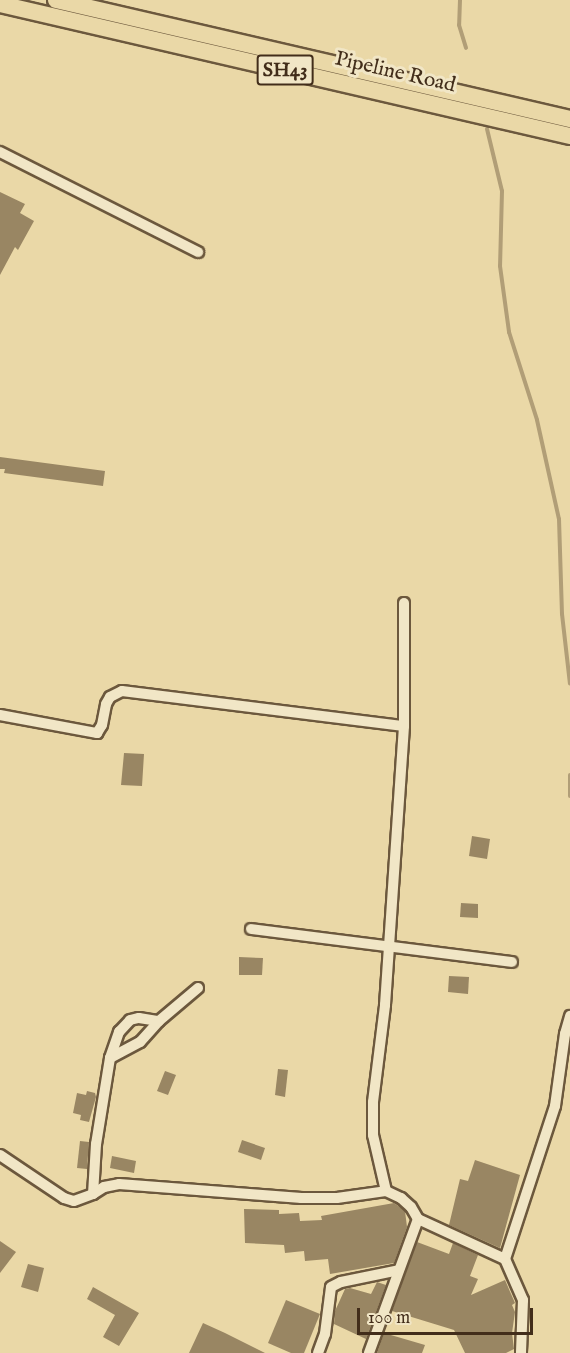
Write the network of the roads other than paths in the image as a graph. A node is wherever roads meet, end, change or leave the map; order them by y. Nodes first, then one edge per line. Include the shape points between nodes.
1 (56, 0) edge
2 (0, 4) edge
3 (570, 119) edge
4 (570, 136) edge
5 (0, 152) edge
6 (198, 252) dead end
7 (404, 603) dead end
8 (0, 715) edge
9 (404, 726) junction
10 (251, 929) dead end
11 (389, 945) junction
12 (512, 962) dead end
13 (198, 988) dead end
14 (570, 1016) edge
15 (159, 1021) junction
16 (110, 1058) junction
17 (0, 1155) edge
18 (386, 1191) junction
19 (93, 1194) junction
20 (418, 1219) junction
21 (505, 1258) junction
22 (399, 1270) junction
23 (318, 1353) edge
24 (369, 1353) edge
25 (521, 1353) edge

1 - 3 main road, SH43
2 - 4 main road, Pipeline Road / SH43
5 - 6 street
7 - 9 street
8 - 9 street via 97,733 110,697 122,691
9 - 11 street
10 - 11 street
11 - 12 street
11 - 18 street via 373,1102 373,1135
13 - 15 street
14 - 21 street via 555,1106
15 - 16 street via 140,1042
15 - 16 street via 130,1020 119,1032
16 - 19 street via 93,1162
17 - 19 street via 64,1198 75,1201
18 - 19 street via 301,1198 119,1184
18 - 20 street via 411,1206
20 - 21 street
20 - 22 street
21 - 25 street via 523,1300
22 - 23 street via 331,1287 325,1334
22 - 24 street

